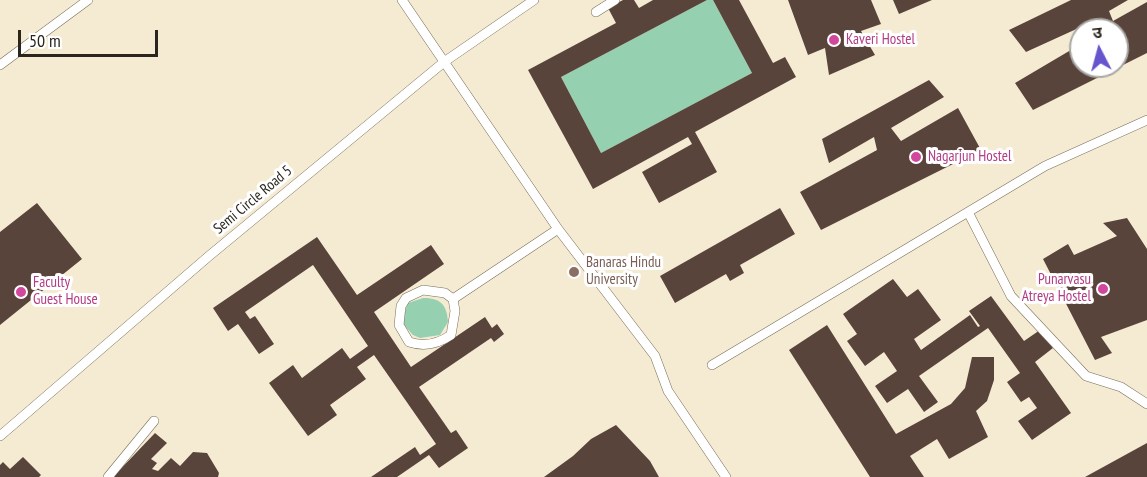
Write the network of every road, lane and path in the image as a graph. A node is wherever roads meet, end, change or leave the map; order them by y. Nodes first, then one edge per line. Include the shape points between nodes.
1 (88, 0) edge
2 (402, 0) edge
3 (534, 0) edge
4 (615, 0) edge
5 (596, 12) dead end
6 (444, 62) junction
7 (0, 64) edge
8 (1147, 120) edge
9 (968, 212) junction
10 (558, 229) junction
11 (453, 299) junction
12 (712, 365) dead end
13 (1147, 404) edge
14 (154, 421) dead end
15 (0, 436) edge
16 (108, 477) edge
17 (726, 477) edge

1 - 7 lane
2 - 6 lane
3 - 6 lane, Semi Circle Road 5
4 - 5 lane
6 - 10 lane
6 - 15 lane, Semi Circle Road 5 via 209,256
8 - 9 lane via 1045,166
9 - 12 lane
9 - 13 lane via 1011,296 1086,376 1121,387
10 - 11 lane
10 - 17 lane via 655,356 668,391
11 - 11 lane via 446,293 423,290 406,298 399,325 409,342 425,345 451,335 455,319
14 - 16 lane

